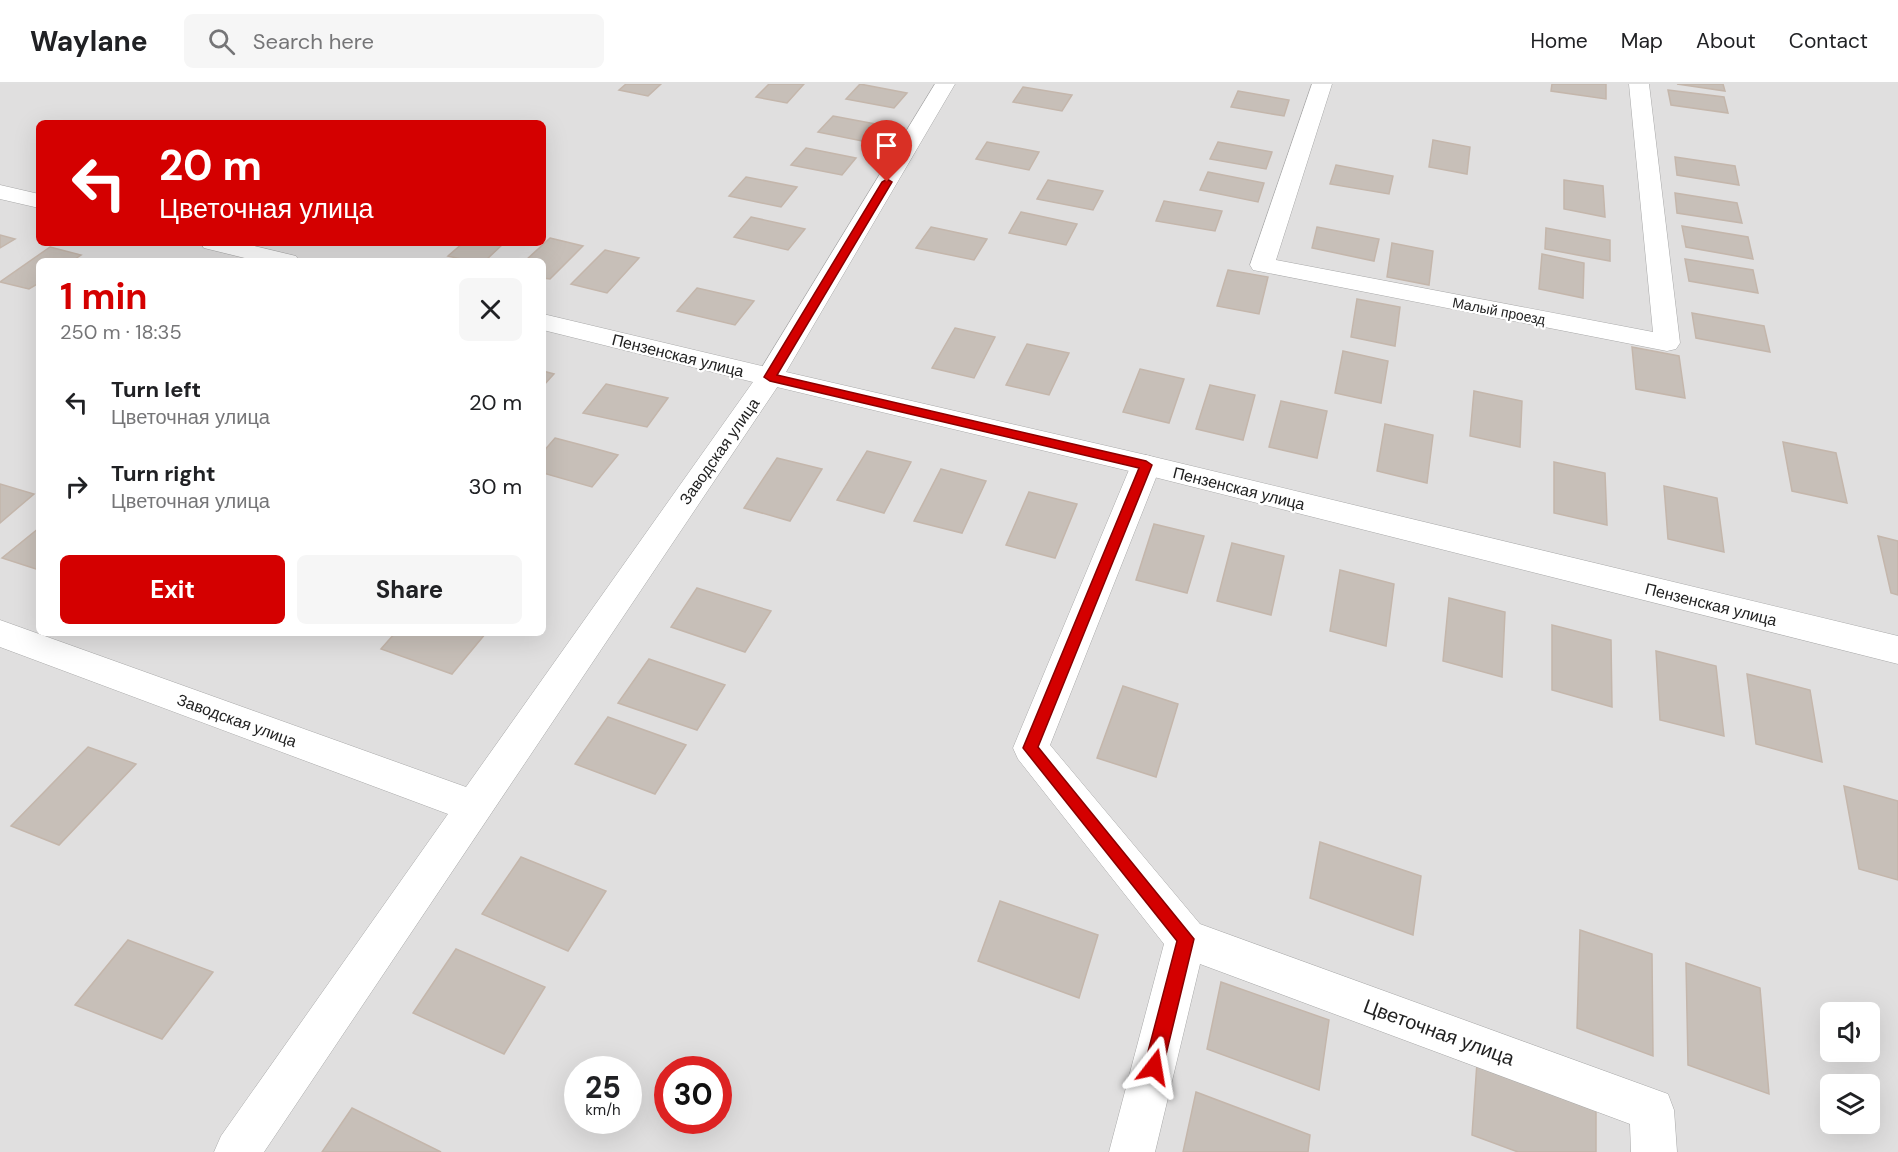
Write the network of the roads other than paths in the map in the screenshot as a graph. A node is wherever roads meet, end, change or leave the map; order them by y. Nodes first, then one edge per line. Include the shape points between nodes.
1 (945, 84) edge
2 (1322, 84) edge
3 (1639, 84) edge
4 (0, 192) edge
5 (36, 200) edge
6 (224, 246) edge
7 (274, 258) edge
8 (546, 323) edge
9 (770, 377) junction
10 (1146, 465) junction
11 (0, 633) edge
12 (1898, 650) edge
13 (474, 807) junction
14 (1186, 939) junction
15 (237, 1152) edge
16 (1132, 1152) edge
17 (1654, 1152) edge

1 - 9 street, Заводская улица
2 - 3 street, Малый проезд via 1262,265 1667,343
4 - 5 street
6 - 7 street
8 - 9 street, Пензенская улица
9 - 10 street, Пензенская улица
9 - 13 street, Заводская улица
10 - 12 street, Пензенская улица
10 - 14 street via 1030,748
11 - 13 street, Заводская улица
13 - 15 street, Заводская улица
14 - 16 street
14 - 17 street, Цветочная улица via 1652,1110

